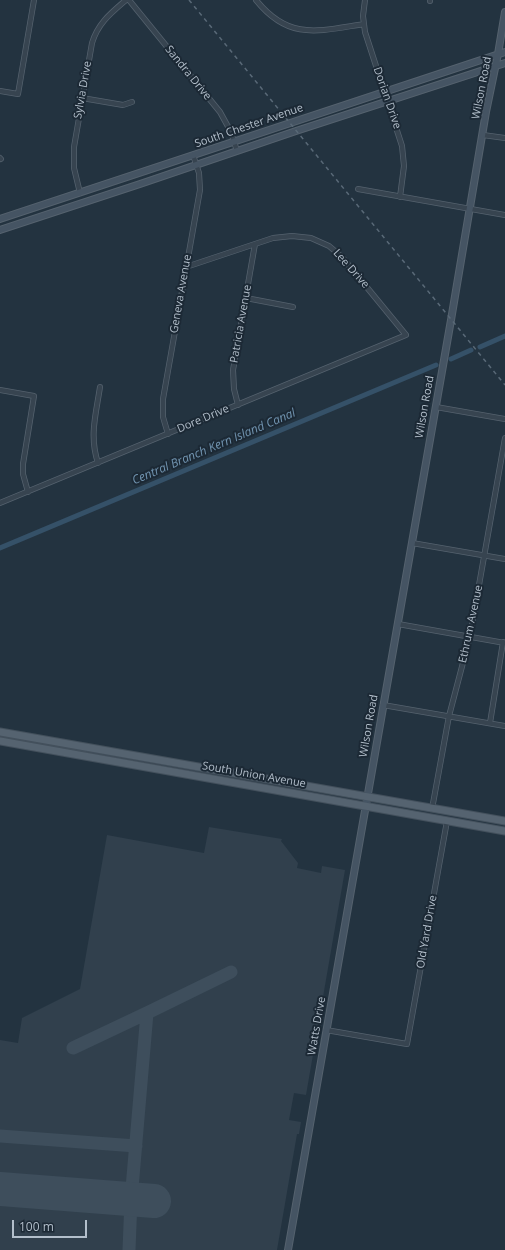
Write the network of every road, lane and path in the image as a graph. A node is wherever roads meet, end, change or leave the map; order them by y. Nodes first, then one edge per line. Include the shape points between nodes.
1 (34, 0) edge
2 (128, 0) edge
3 (256, 0) edge
4 (365, 0) edge
5 (505, 12) edge
6 (364, 24) junction
7 (505, 52) edge
8 (498, 54) junction
9 (505, 63) edge
10 (496, 66) junction
11 (0, 90) edge
12 (384, 92) junction
13 (82, 98) junction
14 (132, 102) dead end
15 (387, 102) junction
16 (483, 135) junction
17 (505, 138) edge
18 (234, 142) junction
19 (237, 151) junction
20 (194, 156) junction
21 (196, 165) junction
22 (358, 189) dead end
23 (80, 193) junction
24 (400, 197) junction
25 (470, 209) junction
26 (505, 215) edge
27 (0, 220) edge
28 (0, 230) edge
29 (255, 244) junction
30 (186, 267) junction
31 (246, 298) junction
32 (293, 307) dead end
33 (406, 335) joint
34 (100, 387) dead end
35 (0, 390) edge
36 (238, 404) junction
37 (436, 407) junction
38 (505, 419) edge
39 (168, 434) junction
40 (505, 438) edge
41 (98, 463) junction
42 (499, 474) junction
43 (505, 476) edge
44 (28, 492) junction
45 (0, 503) edge
46 (412, 543) junction
47 (484, 555) junction
48 (505, 559) edge
49 (398, 624) junction
50 (470, 636) junction
51 (504, 642) edge
52 (383, 705) junction
53 (449, 716) junction
54 (490, 723) junction
55 (505, 726) edge
56 (0, 732) edge
57 (0, 741) edge
58 (51, 741) junction
59 (115, 752) junction
60 (69, 753) junction
61 (215, 770) junction
62 (214, 779) junction
63 (367, 797) junction
64 (366, 806) junction
65 (432, 809) junction
66 (447, 820) junction
67 (505, 821) edge
68 (505, 831) edge
69 (326, 1030) junction
70 (288, 1250) edge

1 - 11 street via 18,94
2 - 13 street, Sylvia Drive via 103,20 94,37
2 - 18 street, Sandra Drive via 220,112
3 - 6 street via 277,20 301,30 319,31
4 - 6 street, Dorian Drive
5 - 8 street, Wilson Road
6 - 12 street, Dorian Drive
7 - 8 street, South Chester Avenue
8 - 10 street, Wilson Road
8 - 12 street, South Chester Avenue
9 - 10 street, South Chester Avenue
10 - 15 street, South Chester Avenue
10 - 16 street, Wilson Road
12 - 15 street, Dorian Drive
12 - 18 street, South Chester Avenue
13 - 14 street via 123,105
13 - 23 street, Sylvia Drive via 74,146 74,168
15 - 19 street, South Chester Avenue
15 - 24 street, Dorian Drive via 404,155
16 - 17 street
16 - 25 street, Wilson Road
18 - 19 street, Sandra Drive
18 - 20 street, South Chester Avenue
19 - 21 street, South Chester Avenue
20 - 21 street, Geneva Avenue
20 - 23 street, South Chester Avenue
21 - 28 street, South Chester Avenue
21 - 30 street, Geneva Avenue via 200,190
22 - 24 street
23 - 27 street, South Chester Avenue
24 - 25 street
25 - 26 street
25 - 37 street, Wilson Road
29 - 30 street, Lee Drive
29 - 31 street, Patricia Avenue
29 - 33 street, Lee Drive via 273,238 292,236 311,238 328,246 342,257
30 - 39 street, Geneva Avenue via 163,399 163,417
31 - 32 street
31 - 36 street, Patricia Avenue via 233,370
33 - 36 street, Dore Drive
34 - 41 street via 93,434
35 - 44 street via 34,396 23,464
36 - 39 street, Dore Drive
37 - 38 street
37 - 46 street, Wilson Road
39 - 41 street, Dore Drive
40 - 42 street, Ethrum Avenue
41 - 44 street, Dore Drive
42 - 43 street
42 - 47 street, Ethrum Avenue
44 - 45 street, Dore Drive
46 - 47 street
46 - 49 street, Wilson Road
47 - 48 street
47 - 50 street, Ethrum Avenue
49 - 50 street
49 - 52 street, Wilson Road
50 - 51 street
50 - 53 street, Ethrum Avenue
51 - 54 street
52 - 53 street
52 - 63 street, Wilson Road
53 - 54 street
53 - 65 street, Ethrum Avenue
54 - 55 street
56 - 58 main road, South Union Avenue
57 - 58 main road via 7,739 38,744
57 - 60 main road, South Union Avenue
58 - 59 main road, South Union Avenue
59 - 60 main road via 110,756 74,750
59 - 61 main road, South Union Avenue
60 - 62 main road, South Union Avenue
61 - 62 main road
61 - 63 main road, South Union Avenue
62 - 64 main road, South Union Avenue
63 - 64 street, Wilson Road
63 - 65 main road, South Union Avenue
64 - 66 main road, South Union Avenue
64 - 69 street, Watts Drive
65 - 67 main road, South Union Avenue
66 - 68 main road, South Union Avenue
66 - 69 street, Old Yard Drive via 407,1044
69 - 70 street, Watts Drive

